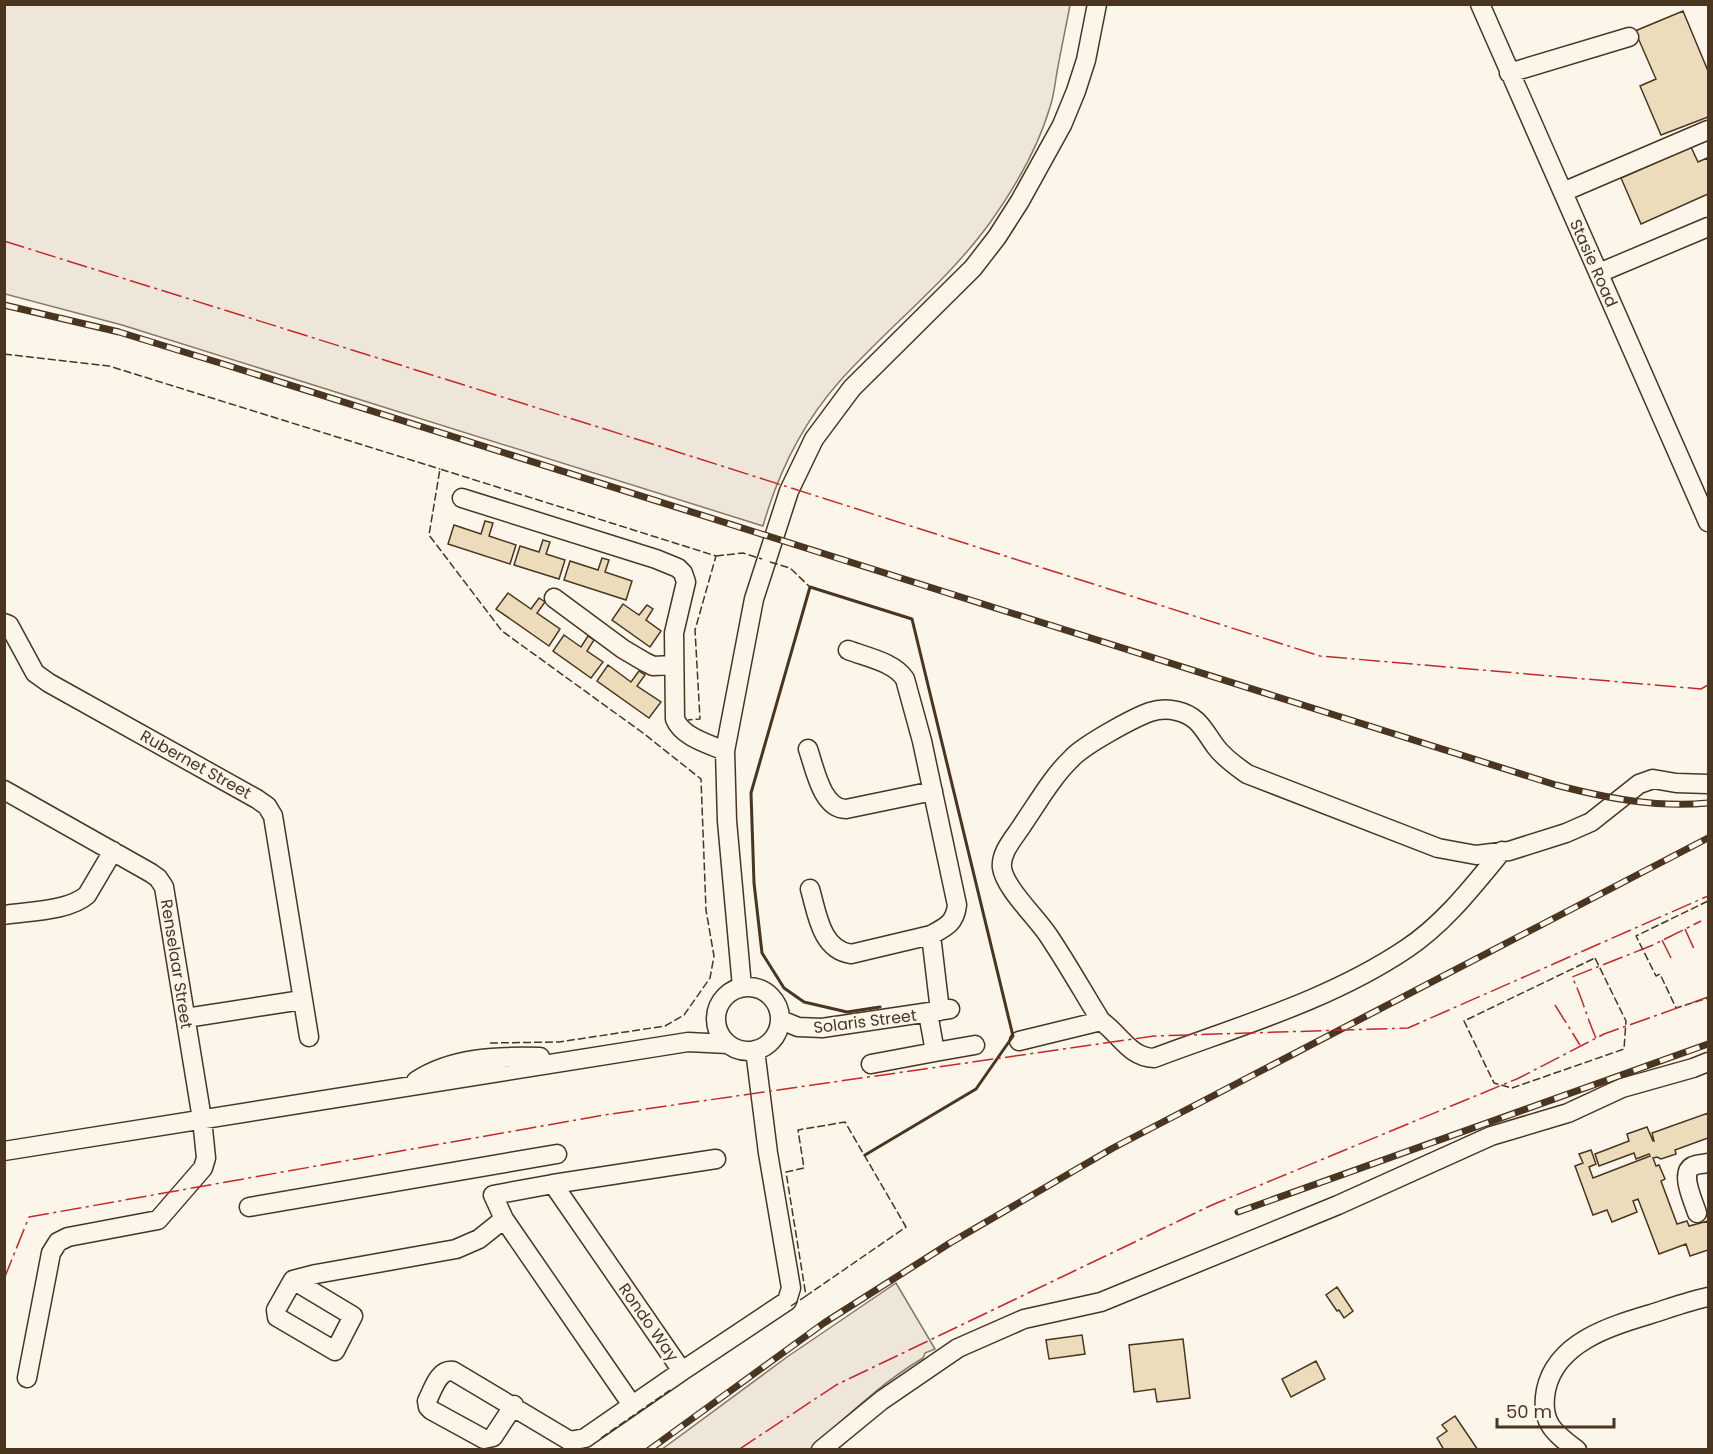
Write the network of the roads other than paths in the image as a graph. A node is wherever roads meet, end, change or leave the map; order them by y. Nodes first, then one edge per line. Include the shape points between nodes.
1 (1097, 4) edge
2 (1480, 4) edge
3 (1629, 37) dead end
4 (1509, 73) junction
5 (1708, 130) edge
6 (1563, 192) junction
7 (1708, 226) edge
8 (1599, 273) junction
9 (462, 498) dead end
10 (1708, 522) edge
11 (554, 598) dead end
12 (4, 623) edge
13 (848, 650) dead end
14 (674, 665) junction
15 (808, 749) dead end
16 (724, 751) junction
17 (1708, 784) edge
18 (4, 790) edge
19 (933, 791) junction
20 (113, 851) junction
21 (1502, 851) junction
22 (810, 889) dead end
23 (4, 915) edge
24 (931, 935) junction
25 (742, 987) junction
26 (302, 1000) junction
27 (940, 1011) junction
28 (186, 1018) junction
29 (781, 1020) junction
30 (717, 1021) junction
31 (1101, 1021) junction
32 (309, 1037) dead end
33 (1019, 1041) dead end
34 (688, 1042) junction
35 (728, 1044) junction
36 (975, 1045) dead end
37 (755, 1050) junction
38 (935, 1052) junction
39 (1708, 1062) edge
40 (871, 1064) dead end
41 (202, 1119) junction
42 (4, 1150) edge
43 (557, 1154) dead end
44 (716, 1159) dead end
45 (1708, 1163) edge
46 (488, 1165) junction
47 (554, 1184) junction
48 (493, 1195) junction
49 (249, 1207) dead end
50 (1697, 1213) dead end
51 (504, 1219) junction
52 (293, 1280) dead end
53 (1708, 1297) edge
54 (682, 1371) junction
55 (27, 1378) dead end
56 (513, 1405) junction
57 (632, 1405) junction
58 (821, 1449) edge
59 (1577, 1449) edge

1 - 16 street via 1076,91 1041,164 997,237 973,268 852,388 803,460 754,599
2 - 4 street, Stasie Road
3 - 4 street
4 - 6 street, Stasie Road
5 - 6 street
6 - 8 street, Stasie Road
7 - 8 street
8 - 10 street, Stasie Road
9 - 14 street via 678,568 686,582 674,633
11 - 14 street via 645,662 653,666
12 - 26 street, Rubernet Street via 42,678 267,806 273,816
13 - 19 street via 896,669 905,679
14 - 16 street via 678,727
15 - 19 street via 827,799 841,809
16 - 25 street
17 - 21 street via 1653,779 1639,784 1591,822
18 - 20 street, Renselaar Street
19 - 24 street via 957,905 952,920
20 - 23 street via 81,900 66,906
20 - 28 street, Renselaar Street via 151,873 164,887
21 - 31 street via 1439,921 1408,948 1323,994 1154,1058 1132,1052
21 - 31 street via 1476,855 1438,848 1253,776 1227,758 1202,724 1192,717 1167,710 1151,712 1074,755 1030,813 1002,861 1007,882 1048,934
22 - 24 street via 822,931 832,946 843,953
24 - 27 street
25 - 29 street via 759,988 772,997
25 - 30 street via 727,994 717,1008
26 - 28 street
26 - 32 street, Rubernet Street
27 - 29 street, Solaris Street via 822,1028 798,1027
27 - 38 street
28 - 41 street, Renselaar Street
29 - 37 street via 770,1043
30 - 34 street
30 - 35 street via 719,1033
31 - 33 street
34 - 35 street
34 - 41 street
35 - 37 street
36 - 38 street
37 - 54 street, Rondo Way via 791,1294 787,1301
38 - 40 street
39 - 58 street via 1622,1088 1568,1113 1491,1136 1338,1205 1101,1302 1024,1319 958,1348 882,1400
41 - 42 street
41 - 55 street, Renselaar Street via 206,1158 203,1168 158,1220 68,1236 58,1242 51,1253
43 - 46 street
44 - 47 street
45 - 50 street via 1694,1165 1686,1177
46 - 48 street
46 - 49 street
47 - 48 street
47 - 54 street, Rondo Way
48 - 51 street
51 - 52 street via 479,1239 456,1249
51 - 57 street
53 - 59 street via 1595,1333 1556,1365 1544,1400 1546,1417 1554,1433
54 - 57 street
56 - 56 street via 447,1370 442,1372 427,1401 431,1410 484,1439 493,1437
56 - 57 street via 570,1441 585,1438

